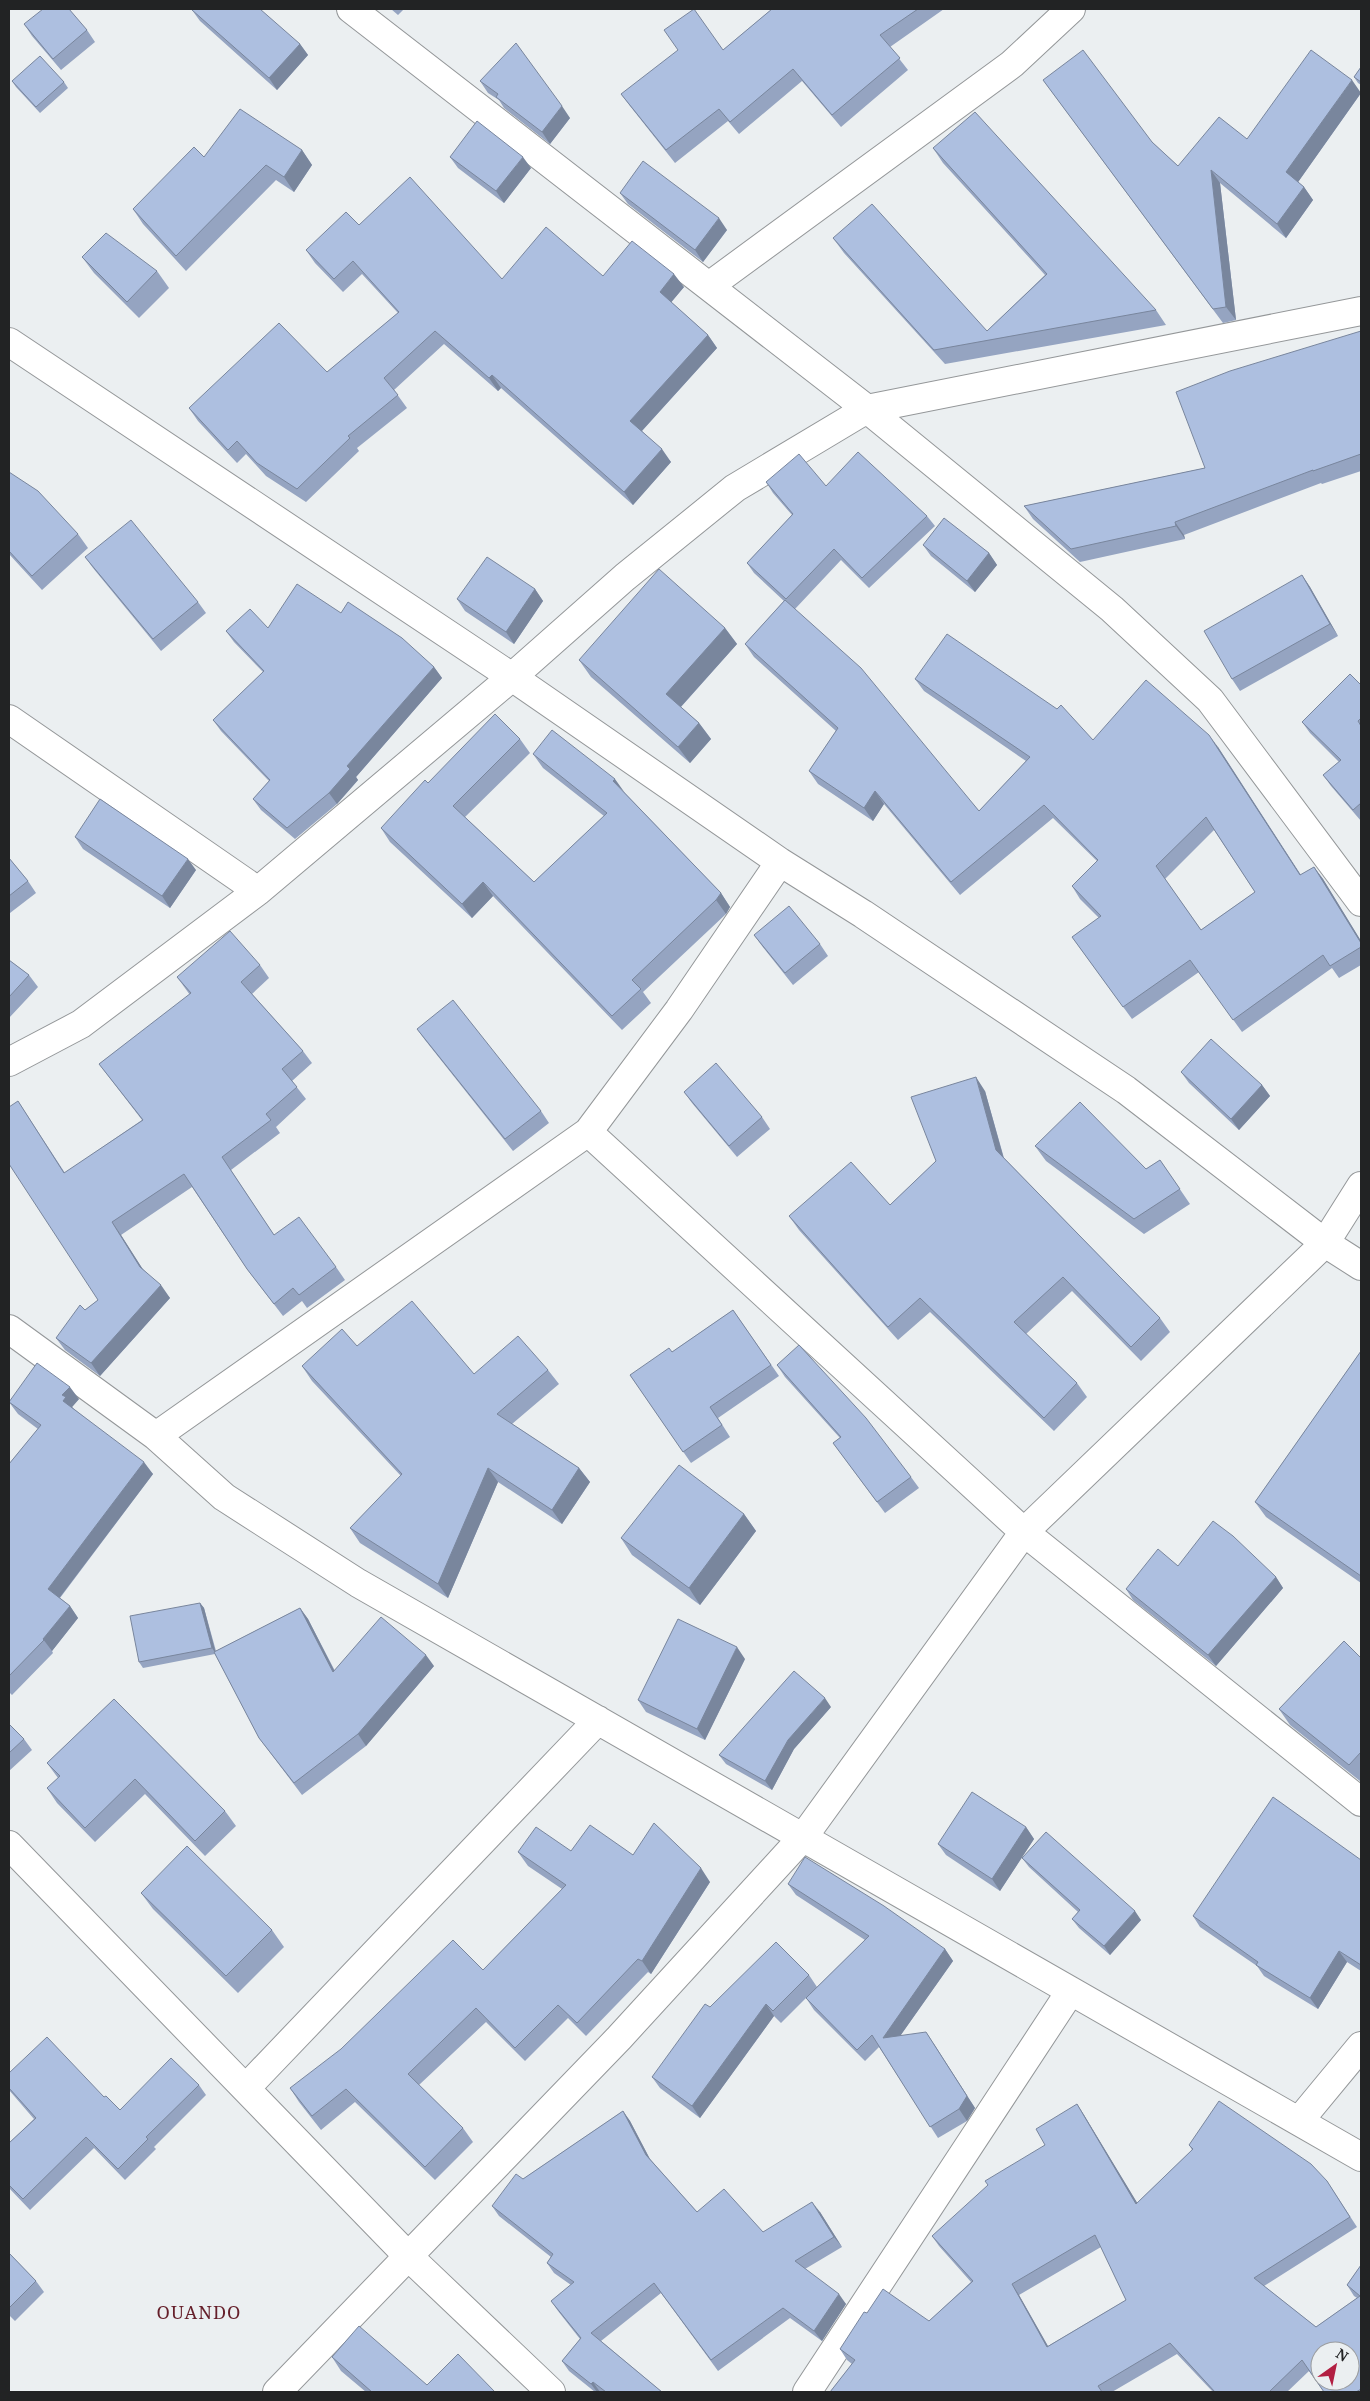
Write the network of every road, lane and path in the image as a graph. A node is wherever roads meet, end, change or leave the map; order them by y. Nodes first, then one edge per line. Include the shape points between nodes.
1 (351, 9) edge
2 (1071, 9) edge
3 (709, 286) junction
4 (1361, 311) edge
5 (9, 342) edge
6 (867, 409) junction
7 (512, 677) junction
8 (9, 719) edge
9 (780, 862) junction
10 (258, 892) junction
11 (1361, 902) edge
12 (9, 1062) edge
13 (588, 1132) junction
14 (1361, 1186) edge
15 (1324, 1243) junction
16 (1361, 1266) edge
17 (9, 1329) edge
18 (156, 1436) junction
19 (1024, 1532) junction
20 (598, 1720) junction
21 (1361, 1802) edge
22 (804, 1836) junction
23 (9, 1845) edge
24 (1070, 1992) junction
25 (1361, 2046) edge
26 (246, 2088) junction
27 (1299, 2121) junction
28 (1361, 2158) edge
29 (408, 2256) junction
30 (277, 2392) edge
31 (551, 2392) edge
32 (807, 2392) edge

1 - 3 street
2 - 3 street via 1012,64
3 - 6 street
4 - 6 street
5 - 7 street
6 - 7 street via 736,488 625,577
6 - 11 street via 1112,609 1210,700
7 - 9 street
7 - 10 street
8 - 10 street
9 - 13 street via 679,1010
9 - 15 street via 1126,1090
10 - 12 street via 81,1024
13 - 18 street
13 - 19 street
14 - 15 street
15 - 16 street
15 - 19 street
17 - 18 street
18 - 20 street via 224,1497 358,1583
19 - 21 street
19 - 22 street
20 - 22 street
20 - 26 street
22 - 24 street
22 - 29 street via 618,2038
23 - 26 street
24 - 27 street
24 - 32 street
25 - 27 street
26 - 29 street
27 - 28 street
29 - 30 street
29 - 31 street

